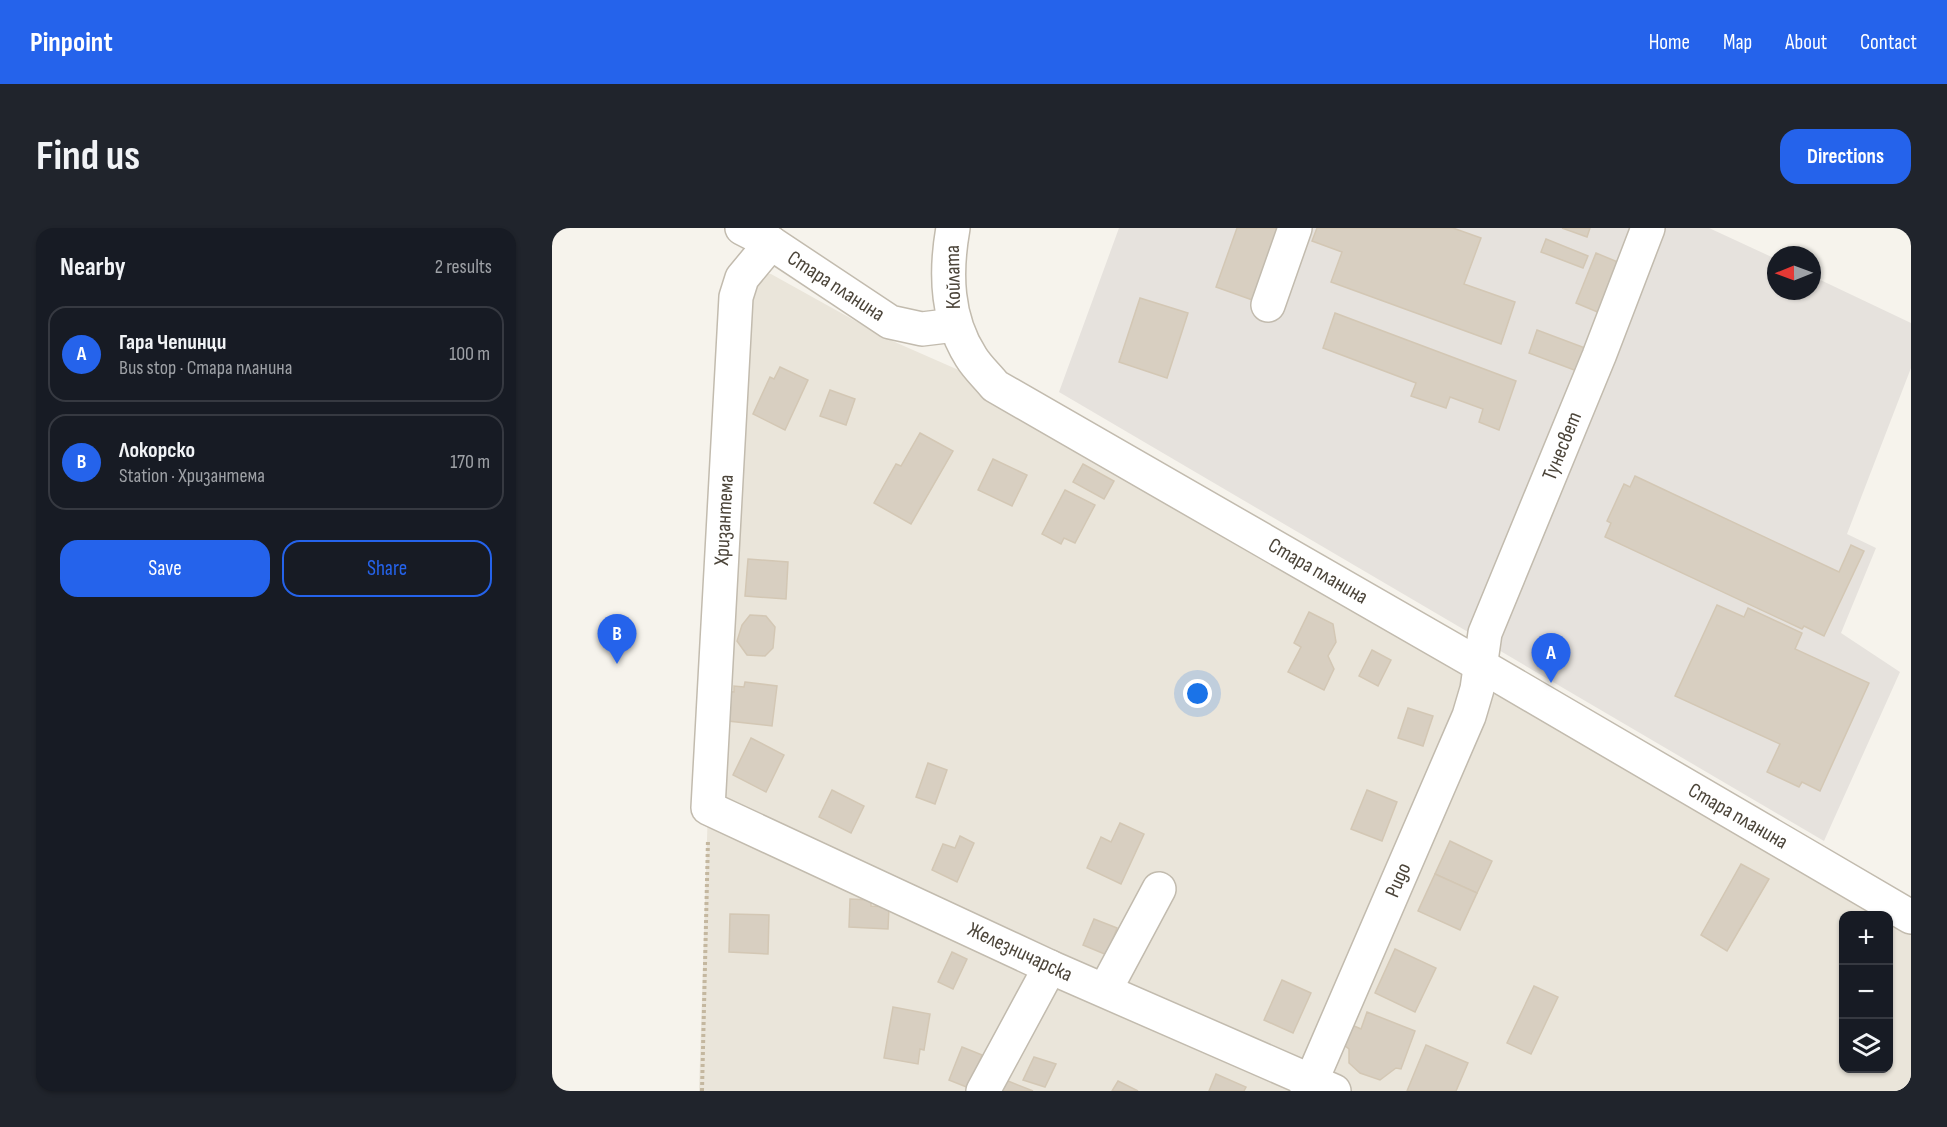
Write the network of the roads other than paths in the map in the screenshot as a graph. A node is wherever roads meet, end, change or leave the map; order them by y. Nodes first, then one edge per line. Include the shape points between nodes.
1 (742, 228) edge
2 (953, 228) edge
3 (1296, 228) edge
4 (1648, 228) edge
5 (771, 243) junction
6 (1268, 305) dead end
7 (955, 325) junction
8 (1480, 665) junction
9 (708, 808) joint
10 (1159, 890) dead end
11 (1911, 917) edge
12 (1050, 967) junction
13 (1105, 990) junction
14 (1317, 1088) edge
15 (984, 1091) edge

1 - 5 street, Стара планина
2 - 7 street, Койлата via 948,254
3 - 6 street
4 - 8 street, Тунесвет via 1485,633
5 - 7 street, Стара планина via 890,322 922,329
5 - 9 street, Хризантема via 742,278 736,297
7 - 8 street, Стара планина via 971,358 995,386
8 - 11 street, Стара планина
8 - 14 street, Ридо via 1469,716
9 - 12 street, Железничарска
10 - 13 street
12 - 13 street, Железничарска
12 - 15 street
13 - 14 street, Железничарска

